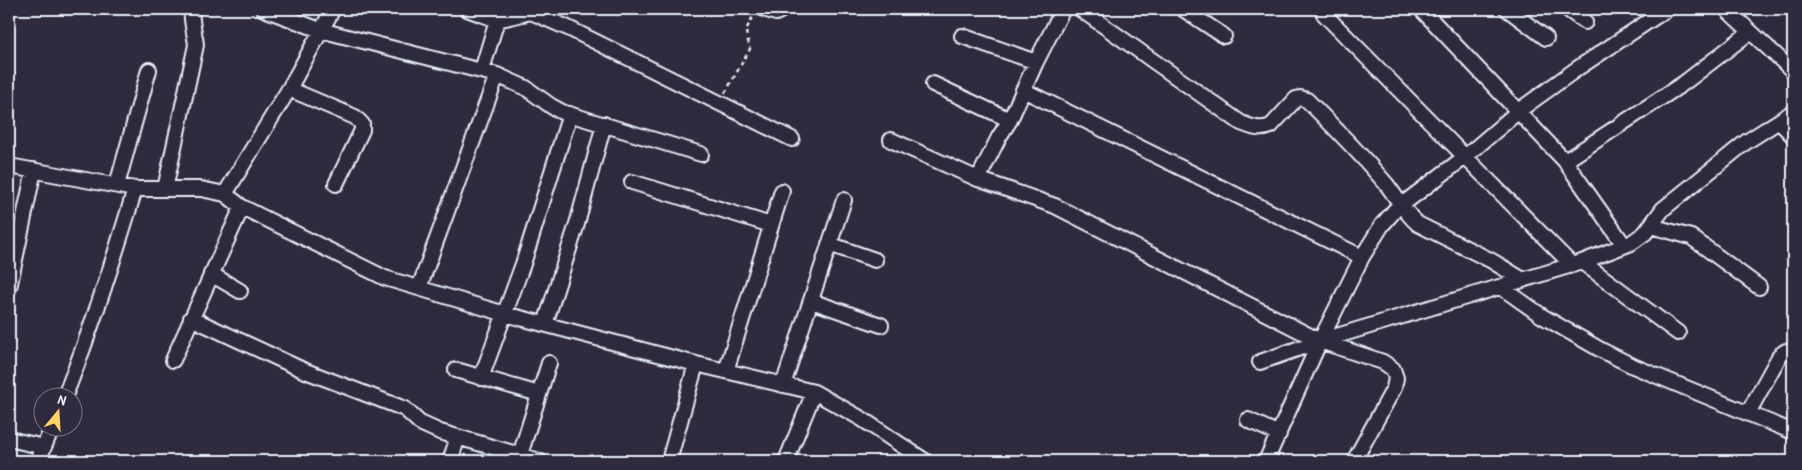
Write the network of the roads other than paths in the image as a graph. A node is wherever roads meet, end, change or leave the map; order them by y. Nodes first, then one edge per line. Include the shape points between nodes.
1 (192, 9) edge
2 (264, 9) edge
3 (333, 9) edge
4 (467, 9) edge
5 (764, 9) edge
6 (784, 9) edge
7 (1064, 9) edge
8 (1080, 9) edge
9 (1183, 9) edge
10 (1421, 9) edge
11 (1506, 9) edge
12 (1567, 9) edge
13 (1667, 9) edge
14 (1726, 9) edge
15 (532, 10) edge
16 (499, 14) edge
17 (1324, 14) dead end
18 (1585, 22) dead end
19 (320, 30) junction
20 (1750, 32) junction
21 (962, 36) dead end
22 (1224, 36) dead end
23 (1546, 38) dead end
24 (1036, 62) junction
25 (149, 70) dead end
26 (482, 70) junction
27 (1793, 71) edge
28 (497, 75) junction
29 (933, 84) dead end
30 (289, 89) junction
31 (1024, 90) junction
32 (1793, 112) edge
33 (1518, 113) junction
34 (570, 114) junction
35 (1010, 120) junction
36 (1779, 121) junction
37 (604, 124) junction
38 (1793, 136) edge
39 (792, 139) dead end
40 (891, 140) dead end
41 (701, 154) dead end
42 (1465, 157) junction
43 (1565, 161) junction
44 (9, 166) edge
45 (34, 170) junction
46 (978, 179) junction
47 (632, 182) dead end
48 (336, 184) dead end
49 (117, 185) junction
50 (165, 188) junction
51 (135, 189) junction
52 (782, 191) dead end
53 (225, 194) junction
54 (844, 200) dead end
55 (1401, 206) junction
56 (242, 207) junction
57 (771, 225) junction
58 (1651, 226) junction
59 (829, 244) junction
60 (1624, 245) junction
61 (1362, 257) junction
62 (875, 260) dead end
63 (1577, 264) junction
64 (211, 274) junction
65 (1523, 280) junction
66 (1501, 287) junction
67 (1759, 287) dead end
68 (9, 288) edge
69 (418, 288) junction
70 (240, 291) dead end
71 (810, 301) junction
72 (505, 314) junction
73 (191, 318) junction
74 (545, 324) junction
75 (880, 325) dead end
76 (1678, 333) dead end
77 (1320, 341) junction
78 (1793, 351) edge
79 (173, 360) dead end
80 (1260, 362) dead end
81 (548, 363) dead end
82 (696, 364) junction
83 (456, 370) dead end
84 (726, 371) junction
85 (481, 378) junction
86 (783, 384) junction
87 (68, 388) edge
88 (814, 392) junction
89 (539, 394) junction
90 (1748, 414) junction
91 (1248, 420) dead end
92 (1793, 432) edge
93 (1279, 434) junction
94 (458, 437) junction
95 (48, 438) edge
96 (9, 439) edge
97 (44, 447) junction
98 (520, 455) junction
99 (38, 461) edge
100 (450, 461) edge
101 (540, 461) edge
102 (669, 461) edge
103 (786, 461) edge
104 (924, 461) edge
105 (1266, 461) edge
106 (1354, 461) edge

1 - 50 street via 196,45
2 - 19 street
3 - 19 street
4 - 16 street
5 - 6 street via 776,13
7 - 24 street
8 - 55 street via 1241,123 1266,128 1296,99 1307,100 1388,186
9 - 22 street
10 - 33 street
11 - 23 street
12 - 18 street
13 - 33 street via 1578,68
14 - 20 street
15 - 16 street
15 - 39 street
16 - 26 street
17 - 42 street
19 - 26 street
19 - 30 street
20 - 27 street
20 - 43 street via 1684,83
21 - 24 street
24 - 31 street
25 - 49 street
26 - 28 street
28 - 34 street
28 - 69 street
29 - 35 street
30 - 48 street via 355,117 362,124
30 - 53 street
31 - 35 street
31 - 61 street
32 - 36 street
33 - 42 street
33 - 43 street
34 - 37 street
34 - 72 street
35 - 46 street
36 - 38 street
36 - 58 street via 1746,142 1692,185 1663,209
37 - 41 street
37 - 74 street
40 - 46 street
42 - 55 street
42 - 63 street
43 - 60 street
44 - 45 street
45 - 49 street
45 - 68 street
46 - 77 street via 1055,206
47 - 57 street
49 - 51 street
50 - 51 street
50 - 53 street via 201,189
51 - 87 street via 107,283
52 - 57 street
53 - 56 street
54 - 59 street
55 - 61 street via 1382,225
55 - 65 street via 1418,224
56 - 64 street
56 - 69 street via 385,278
57 - 84 street
58 - 60 street
58 - 67 street via 1692,237
59 - 62 street
59 - 71 street
60 - 63 street
61 - 77 street
63 - 65 street
63 - 76 street
64 - 70 street
64 - 73 street
65 - 66 street
66 - 77 street
66 - 90 street via 1542,316 1602,350
69 - 72 street
71 - 75 street
71 - 86 street
72 - 74 street
72 - 85 street
73 - 79 street
73 - 94 street via 303,370 405,409 420,423
74 - 82 street
77 - 80 street
77 - 93 street
77 - 106 street via 1383,362 1392,369 1396,378 1394,388
78 - 90 street via 1786,350 1780,355
81 - 89 street
82 - 84 street
82 - 102 street
83 - 85 street
84 - 86 street
85 - 89 street
86 - 88 street
88 - 103 street
88 - 104 street via 862,419
89 - 98 street
90 - 92 street
91 - 93 street
93 - 105 street
94 - 98 street
94 - 100 street
95 - 97 street
96 - 97 street
97 - 99 street
98 - 101 street

